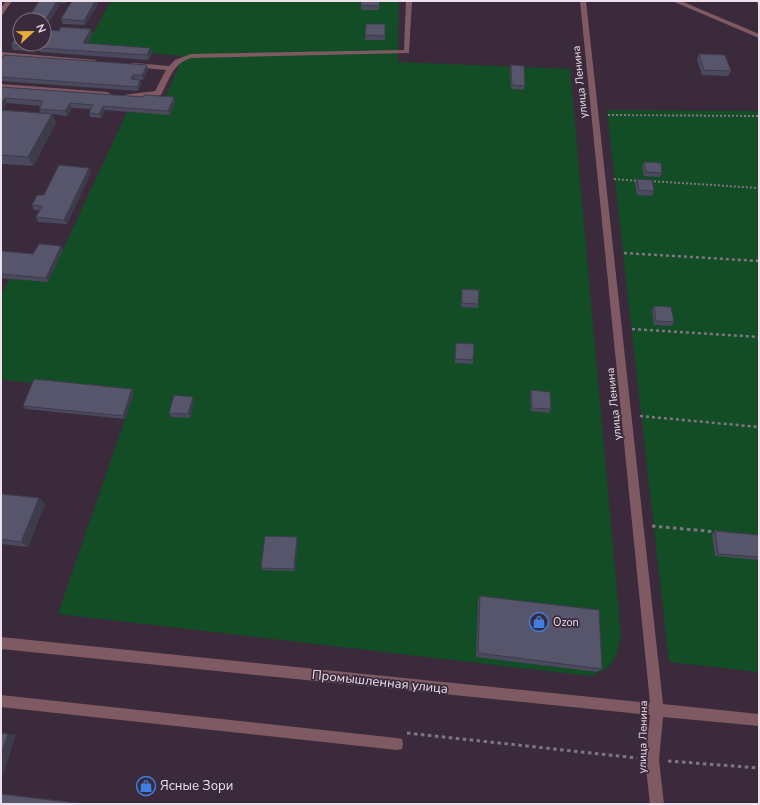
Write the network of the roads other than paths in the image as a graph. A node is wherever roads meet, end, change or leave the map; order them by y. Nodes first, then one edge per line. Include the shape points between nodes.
1 (9, 1) edge
2 (409, 1) edge
3 (583, 1) edge
4 (675, 1) edge
5 (1, 13) edge
6 (759, 36) edge
7 (1, 54) edge
8 (101, 62) edge
9 (124, 64) edge
10 (170, 68) junction
11 (1, 86) edge
12 (112, 95) edge
13 (120, 96) edge
14 (1, 643) edge
15 (1, 701) edge
16 (657, 710) junction
17 (759, 720) edge
18 (397, 744) dead end
19 (657, 804) edge

1 - 5 street
2 - 10 street via 407,52 191,56 179,59
3 - 16 street, улица Ленина
4 - 6 street
7 - 8 street
9 - 10 street
10 - 13 street via 158,93 136,97
11 - 12 street
14 - 16 street, Промышленная улица
15 - 18 street
16 - 17 street, Промышленная улица
16 - 19 street, улица Ленина via 652,760

